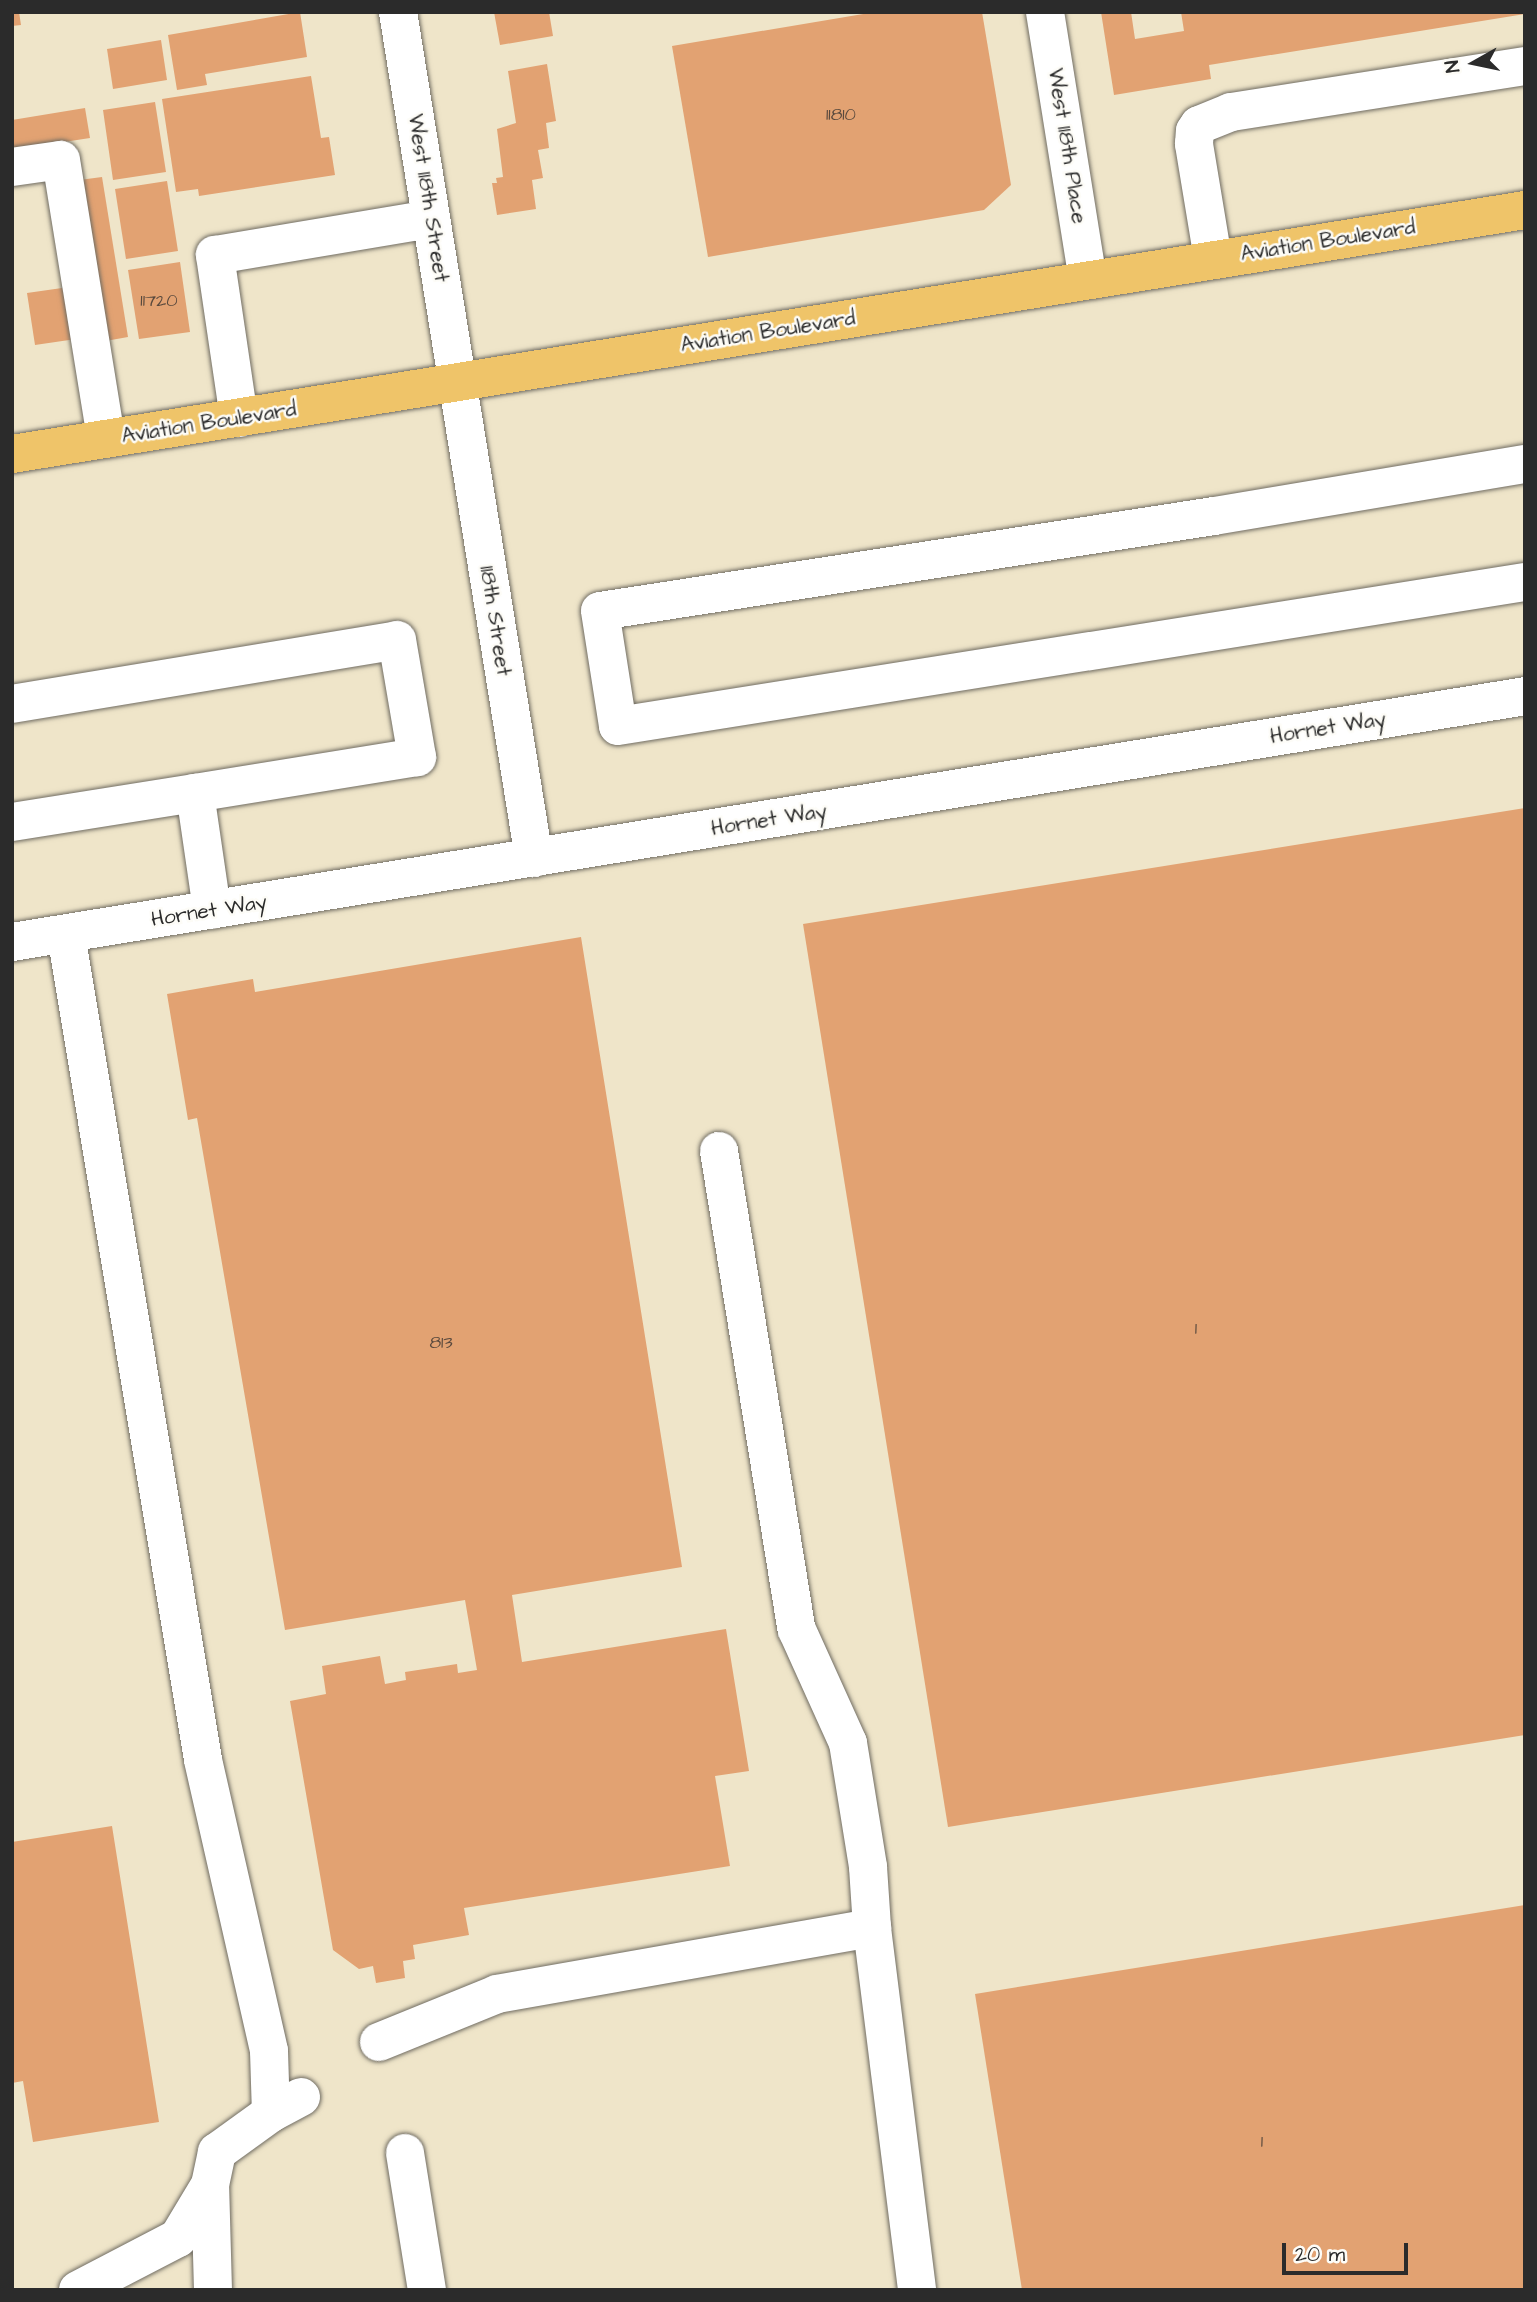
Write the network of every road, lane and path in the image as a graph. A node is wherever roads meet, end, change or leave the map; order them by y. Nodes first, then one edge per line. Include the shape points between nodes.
1 (398, 12) edge
2 (1045, 12) edge
3 (1525, 66) edge
4 (12, 167) edge
5 (1525, 210) edge
6 (431, 219) junction
7 (1213, 259) junction
8 (1088, 279) junction
9 (457, 383) junction
10 (239, 418) junction
11 (106, 439) junction
12 (12, 454) edge
13 (1525, 464) edge
14 (1525, 582) edge
15 (1525, 696) edge
16 (12, 704) edge
17 (195, 793) junction
18 (12, 821) edge
19 (534, 858) junction
20 (212, 910) junction
21 (66, 933) junction
22 (12, 942) edge
23 (719, 1151) dead end
24 (872, 1928) junction
25 (379, 2042) dead end
26 (405, 2153) dead end
27 (210, 2185) junction
28 (83, 2288) edge
29 (213, 2290) edge
30 (427, 2290) edge
31 (917, 2290) edge

1 - 6 street, West 118th Street
2 - 8 street, West 118th Place
3 - 7 street via 1231,112 1199,125 1195,144
4 - 11 street via 61,160
5 - 7 main road, Aviation Boulevard
6 - 9 street, West 118th Street
6 - 10 street via 215,255
7 - 8 main road, Aviation Boulevard
8 - 9 main road, Aviation Boulevard
9 - 10 main road, Aviation Boulevard
9 - 19 street, 118th Street
10 - 11 main road, Aviation Boulevard
11 - 12 main road, Aviation Boulevard
13 - 14 street via 600,611 618,726
15 - 19 street, Hornet Way
16 - 17 street via 397,640 417,757
17 - 18 street
17 - 20 street
19 - 20 street, Hornet Way
20 - 21 street, Hornet Way
21 - 22 street, Hornet Way
21 - 27 street via 203,1760 269,2051 286,2105 217,2152
23 - 24 street via 797,1630 848,1743 868,1867
24 - 25 street via 497,1994
24 - 31 street
26 - 30 street
27 - 28 street via 178,2238
27 - 29 street

